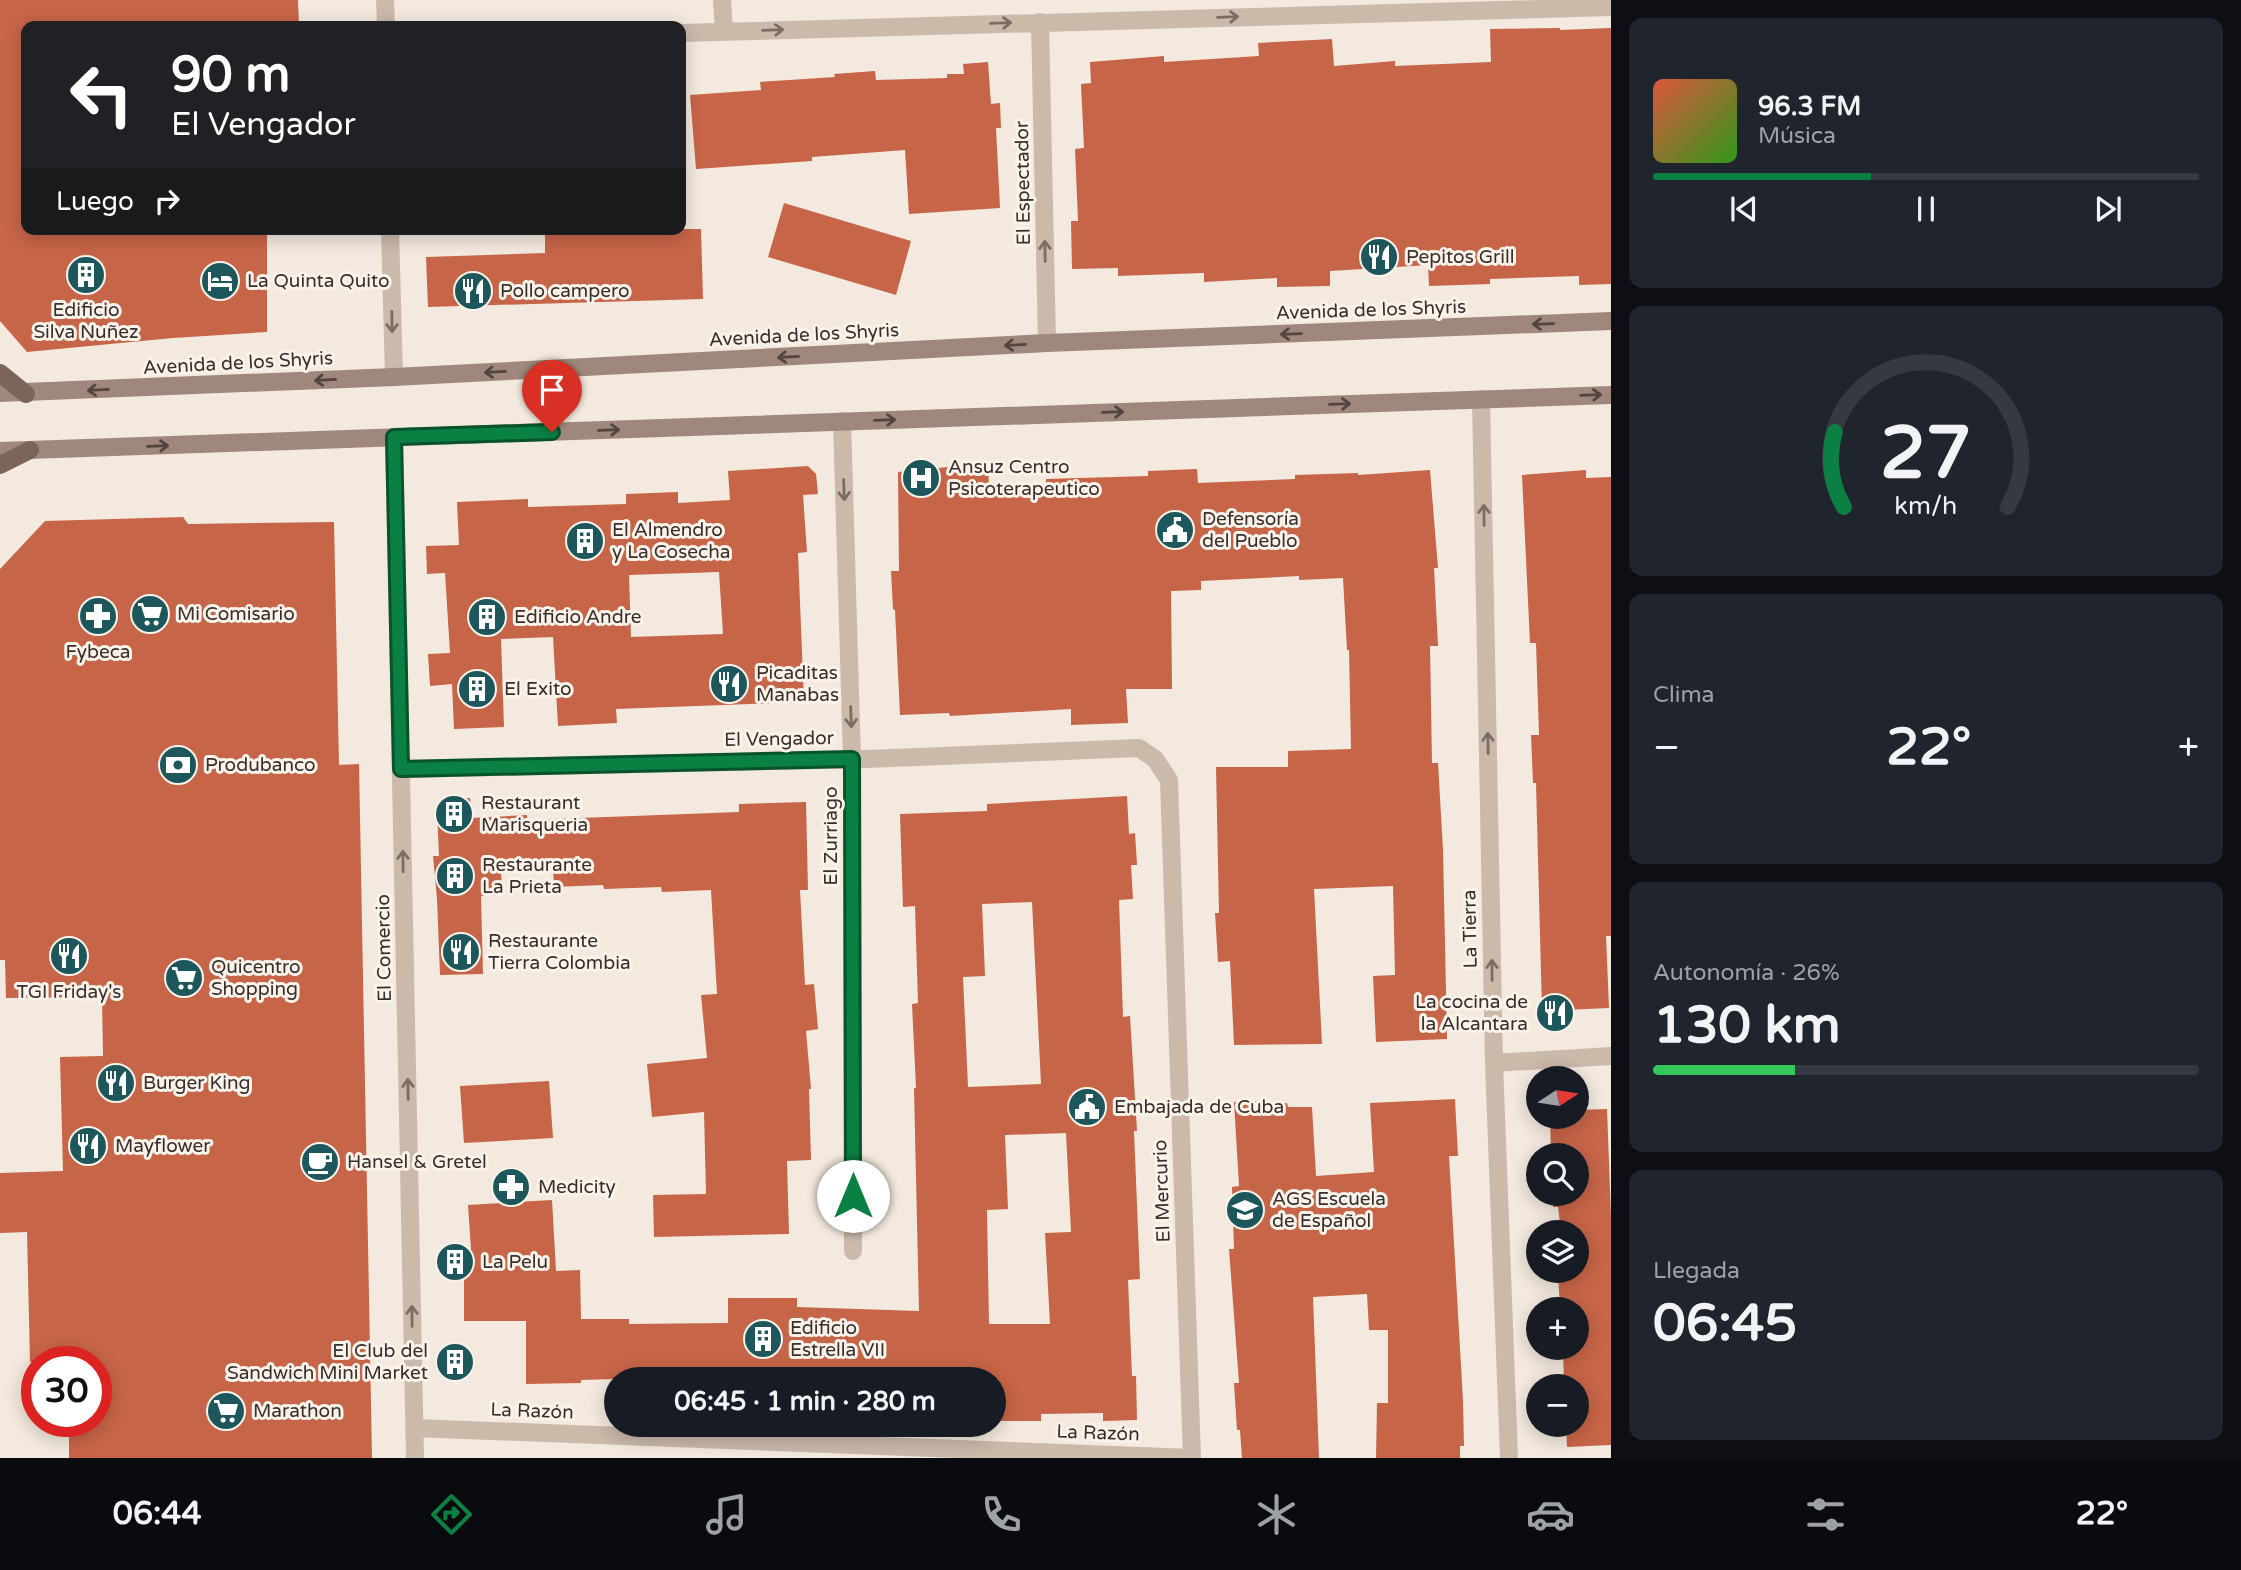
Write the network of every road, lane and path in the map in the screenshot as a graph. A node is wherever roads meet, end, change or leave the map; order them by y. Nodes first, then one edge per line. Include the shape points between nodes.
1 (385, 0) edge
2 (722, 0) edge
3 (1403, 6) edge
4 (1611, 7) edge
5 (386, 21) edge
6 (1040, 22) junction
7 (724, 31) junction
8 (686, 33) edge
9 (390, 235) edge
10 (1611, 321) edge
11 (1047, 343) junction
12 (0, 373) edge
13 (394, 377) junction
14 (0, 393) edge
15 (26, 394) junction
16 (1611, 394) edge
17 (1481, 399) junction
18 (842, 421) junction
19 (394, 437) junction
20 (30, 450) junction
21 (0, 451) edge
22 (0, 466) edge
23 (852, 759) junction
24 (1155, 759) joint
25 (401, 769) junction
26 (1611, 1056) edge
27 (1494, 1063) junction
28 (853, 1251) dead end
29 (415, 1428) junction
30 (415, 1458) edge
31 (1192, 1458) edge
32 (1509, 1458) edge

1 - 5 street
2 - 7 street
3 - 4 street
6 -> 3 street
7 -> 6 street
11 -> 6 street, El Espectador
7 - 8 street
9 -> 13 street
10 -> 11 main road, Avenida de los Shyris
11 -> 13 main road, Avenida de los Shyris
12 - 15 main road
13 -> 15 main road, Avenida de los Shyris
14 - 15 main road, Avenida de los Shyris
17 -> 16 main road
18 -> 17 main road
27 -> 17 street, La Tierra
19 -> 18 main road
18 -> 23 street, El Zurriago
20 -> 19 main road
19 - 25 street, El Comercio
20 - 21 main road
20 - 22 main road
23 - 24 street, El Vengador via 1139,748
23 - 25 street, El Vengador
23 - 28 street, El Zurriago
24 - 31 street, El Mercurio via 1169,780
29 -> 25 street, El Comercio
26 - 27 street
27 - 32 street, La Tierra
29 - 30 street, El Comercio
29 - 31 street, La Razón

